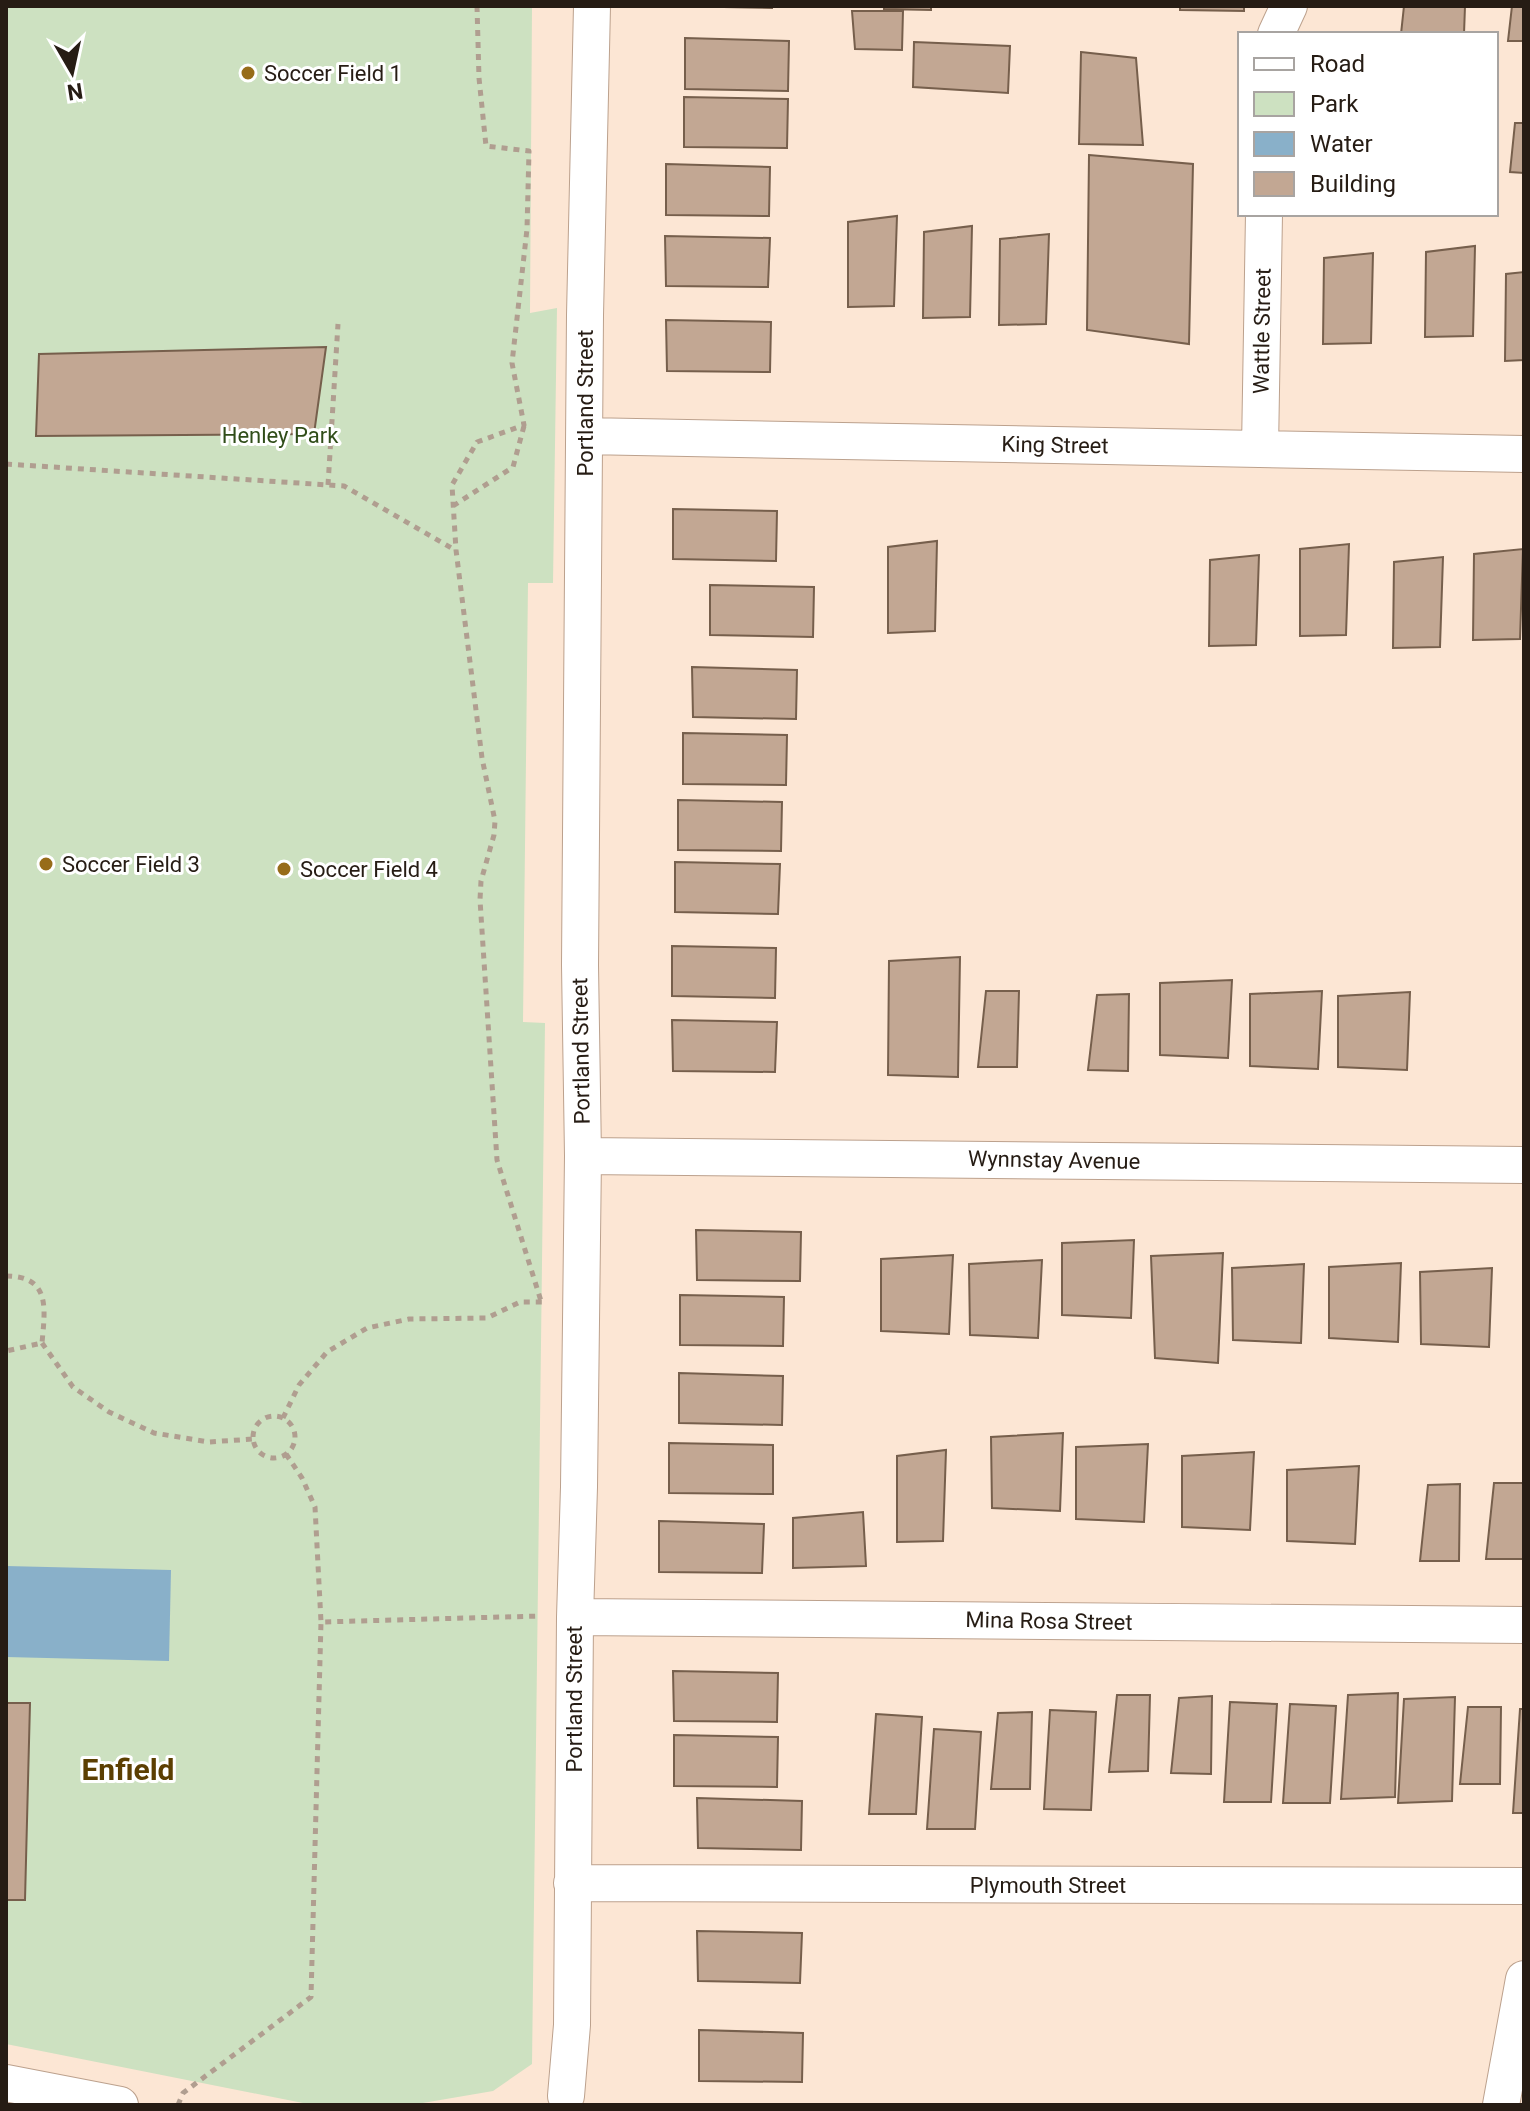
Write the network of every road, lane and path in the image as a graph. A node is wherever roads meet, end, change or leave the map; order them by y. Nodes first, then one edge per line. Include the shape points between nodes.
1 (477, 6) edge
2 (592, 6) edge
3 (1289, 6) edge
4 (1277, 32) edge
5 (1264, 216) edge
6 (338, 324) dead end
7 (524, 425) junction
8 (585, 436) junction
9 (1260, 449) junction
10 (1524, 454) edge
11 (6, 464) edge
12 (328, 485) junction
13 (453, 506) junction
14 (456, 550) junction
15 (583, 1156) junction
16 (1524, 1165) edge
17 (6, 1276) edge
18 (542, 1302) junction
19 (580, 1302) junction
20 (42, 1343) junction
21 (6, 1351) edge
22 (283, 1418) junction
23 (253, 1439) junction
24 (286, 1454) junction
25 (558, 1617) junction
26 (321, 1622) junction
27 (1524, 1625) edge
28 (572, 1883) junction
29 (1524, 1886) edge
30 (1524, 1979) edge
31 (6, 2083) edge
32 (66, 2100) edge
33 (564, 2102) edge
34 (120, 2105) edge
35 (178, 2105) edge
36 (1501, 2105) edge

1 - 7 path via 486,146 529,151 527,229 512,363
2 - 8 street, Portland Street
3 - 4 street
5 - 9 street, Wattle Street
6 - 12 path
7 - 13 path via 513,467
7 - 13 path via 477,442 452,485
8 - 9 street, King Street
8 - 15 street, Portland Street
9 - 10 street, King Street
11 - 12 path
12 - 14 path via 344,486
13 - 14 path
14 - 18 path via 495,821 480,900 497,1160
15 - 16 street, Wynnstay Avenue
15 - 19 street, Portland Street
17 - 20 path via 29,1279 42,1294
18 - 19 path
18 - 22 path via 520,1302 487,1318 409,1319 367,1328 327,1352 299,1385
19 - 25 street, Portland Street via 579,1487
20 - 21 path
20 - 23 path via 73,1387 154,1433 209,1442
22 - 23 path via 259,1422
22 - 24 path via 295,1436
23 - 24 path via 257,1451 268,1458
24 - 26 path via 315,1507
25 - 26 path
25 - 27 street, Mina Rosa Street
25 - 28 street, Portland Street
26 - 35 path via 311,1997 183,2093
28 - 29 street, Plymouth Street
28 - 33 street, Portland Street via 572,2025
30 - 36 street
31 - 32 street
32 - 34 street

